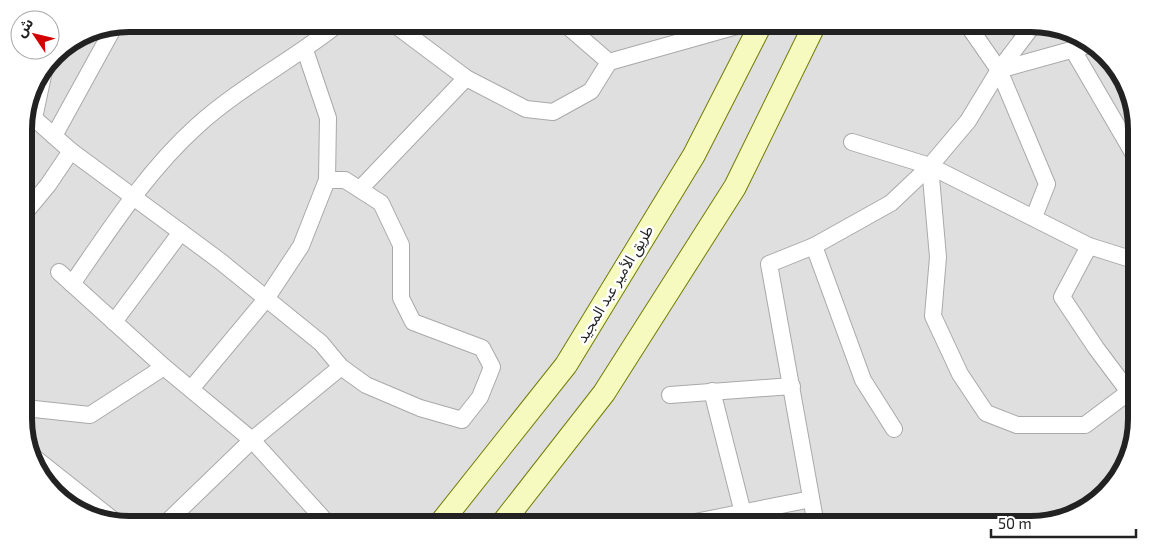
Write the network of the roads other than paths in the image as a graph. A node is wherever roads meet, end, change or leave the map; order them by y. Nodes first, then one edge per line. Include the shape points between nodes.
1 (714, 32) edge
2 (757, 32) edge
3 (811, 32) edge
4 (972, 32) edge
5 (1028, 32) edge
6 (327, 33) edge
7 (406, 33) edge
8 (575, 33) edge
9 (110, 34) edge
10 (1083, 47) edge
11 (305, 50) junction
12 (1073, 50) junction
13 (609, 62) junction
14 (999, 70) junction
15 (466, 78) junction
16 (33, 118) edge
17 (54, 136) junction
18 (852, 142) dead end
19 (1128, 144) edge
20 (71, 150) junction
21 (930, 166) junction
22 (327, 180) junction
23 (360, 189) junction
24 (133, 196) junction
25 (33, 203) edge
26 (1034, 217) junction
27 (181, 232) junction
28 (814, 246) junction
29 (1089, 246) junction
30 (1128, 258) edge
31 (59, 272) dead end
32 (72, 284) junction
33 (266, 299) junction
34 (114, 322) junction
35 (164, 367) junction
36 (341, 368) junction
37 (792, 386) junction
38 (1128, 388) edge
39 (191, 389) junction
40 (712, 392) junction
41 (670, 395) dead end
42 (1128, 397) edge
43 (32, 409) edge
44 (894, 429) dead end
45 (252, 440) junction
46 (44, 465) edge
47 (812, 499) junction
48 (105, 513) edge
49 (743, 513) junction
50 (173, 516) edge
51 (321, 516) edge
52 (446, 516) edge
53 (508, 516) edge
54 (727, 516) edge
55 (815, 516) edge

1 - 13 street
2 - 52 main road, طريق الأمير عبد المجيد via 694,155 566,365
3 - 53 main road via 735,187 604,393
4 - 14 street
5 - 14 street
6 - 11 street
7 - 15 street
8 - 13 street
9 - 17 street
10 - 12 street
11 - 22 street via 328,118
11 - 24 street via 235,95 196,127
12 - 14 street
12 - 19 street
13 - 15 street via 591,91 553,112 526,109
14 - 21 street via 968,121
14 - 26 street via 1047,184
15 - 23 street
16 - 17 street
17 - 20 street
18 - 21 street
20 - 24 street
20 - 25 street
21 - 26 street
21 - 28 street via 892,203
21 - 42 street via 938,257 933,316 960,374 986,413 1017,425 1086,425
22 - 23 street via 344,180
22 - 33 street via 301,246
23 - 36 street via 381,203 402,246 401,298 413,322 482,348 492,367 480,397 462,420 420,408 366,386
24 - 27 street
24 - 32 street
26 - 29 street
27 - 33 street
27 - 34 street
28 - 37 street via 769,264
28 - 44 street via 863,380
29 - 30 street
29 - 38 street via 1062,297
31 - 32 street
32 - 34 street
33 - 36 street via 321,343
33 - 39 street
34 - 35 street
35 - 39 street
35 - 43 street via 90,415
36 - 45 street
37 - 40 street
37 - 47 street
39 - 45 street
40 - 41 street
40 - 49 street
45 - 50 street
45 - 51 street
46 - 48 street
47 - 49 street
47 - 55 street
49 - 54 street

